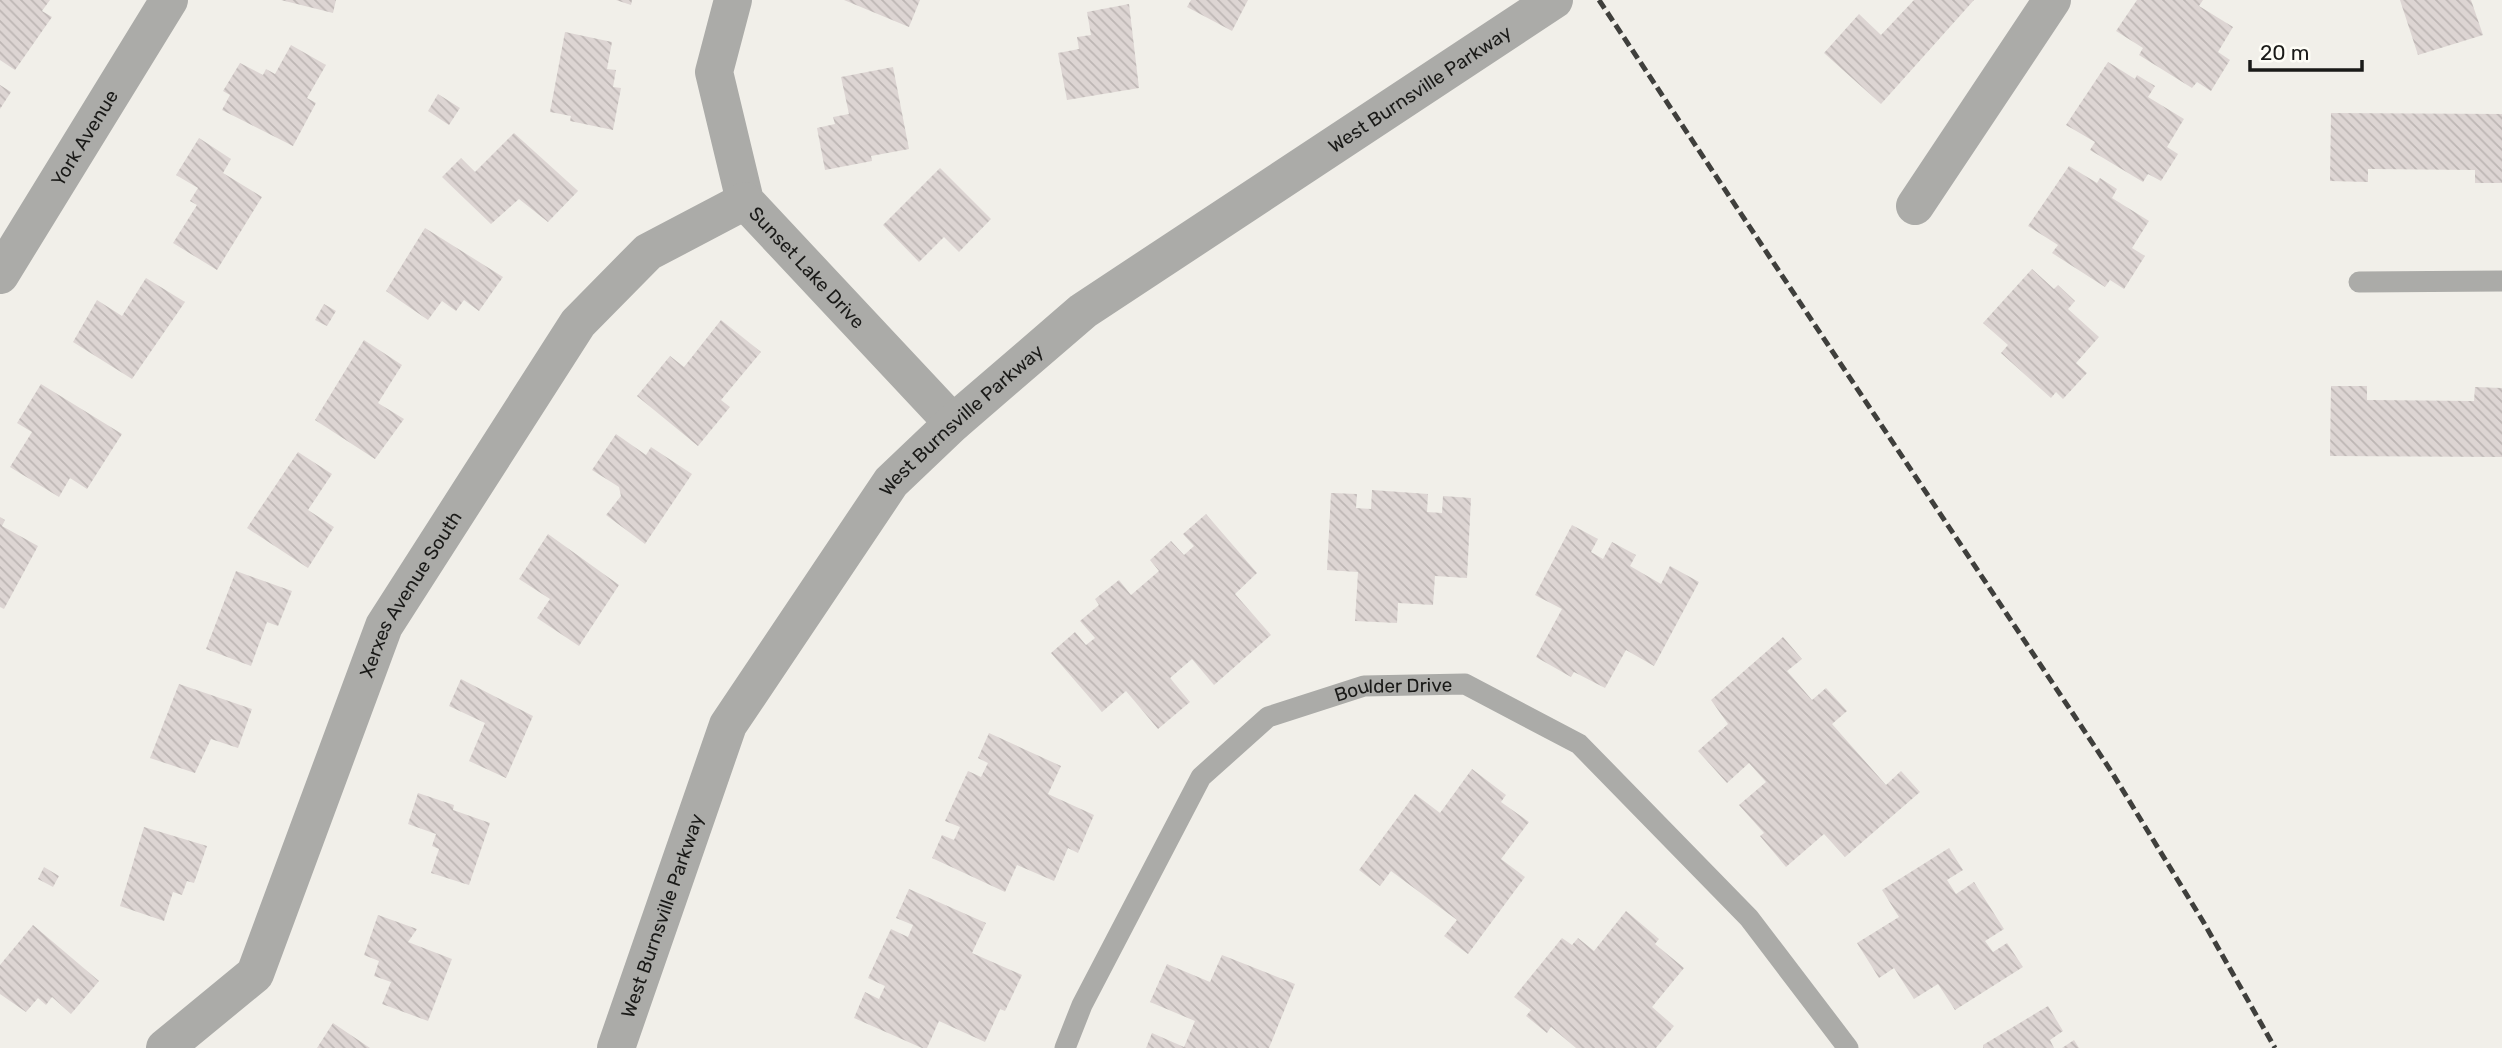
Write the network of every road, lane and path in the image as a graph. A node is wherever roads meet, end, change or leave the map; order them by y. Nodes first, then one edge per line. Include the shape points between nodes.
1 (169, 0) edge
2 (733, 0) edge
3 (1554, 0) edge
4 (2052, 0) edge
5 (745, 201) junction
6 (1915, 206) dead end
7 (0, 275) edge
8 (2502, 281) edge
9 (2359, 282) dead end
10 (953, 423) junction
11 (166, 1048) edge
12 (616, 1048) edge
13 (1065, 1048) edge
14 (1848, 1048) edge

1 - 7 street, York Avenue
2 - 5 street, Sunset Lake Drive via 714,72
3 - 10 street, West Burnsville Parkway via 1083,311
4 - 6 street
5 - 10 street, Sunset Lake Drive
5 - 11 street, Xerxes Avenue South via 648,252 578,323 384,626 255,974
8 - 9 lane
10 - 12 street, West Burnsville Parkway via 891,482 728,725
13 - 14 lane, Boulder Drive via 1082,1005 1201,778 1268,717 1364,686 1465,684 1579,744 1749,918

